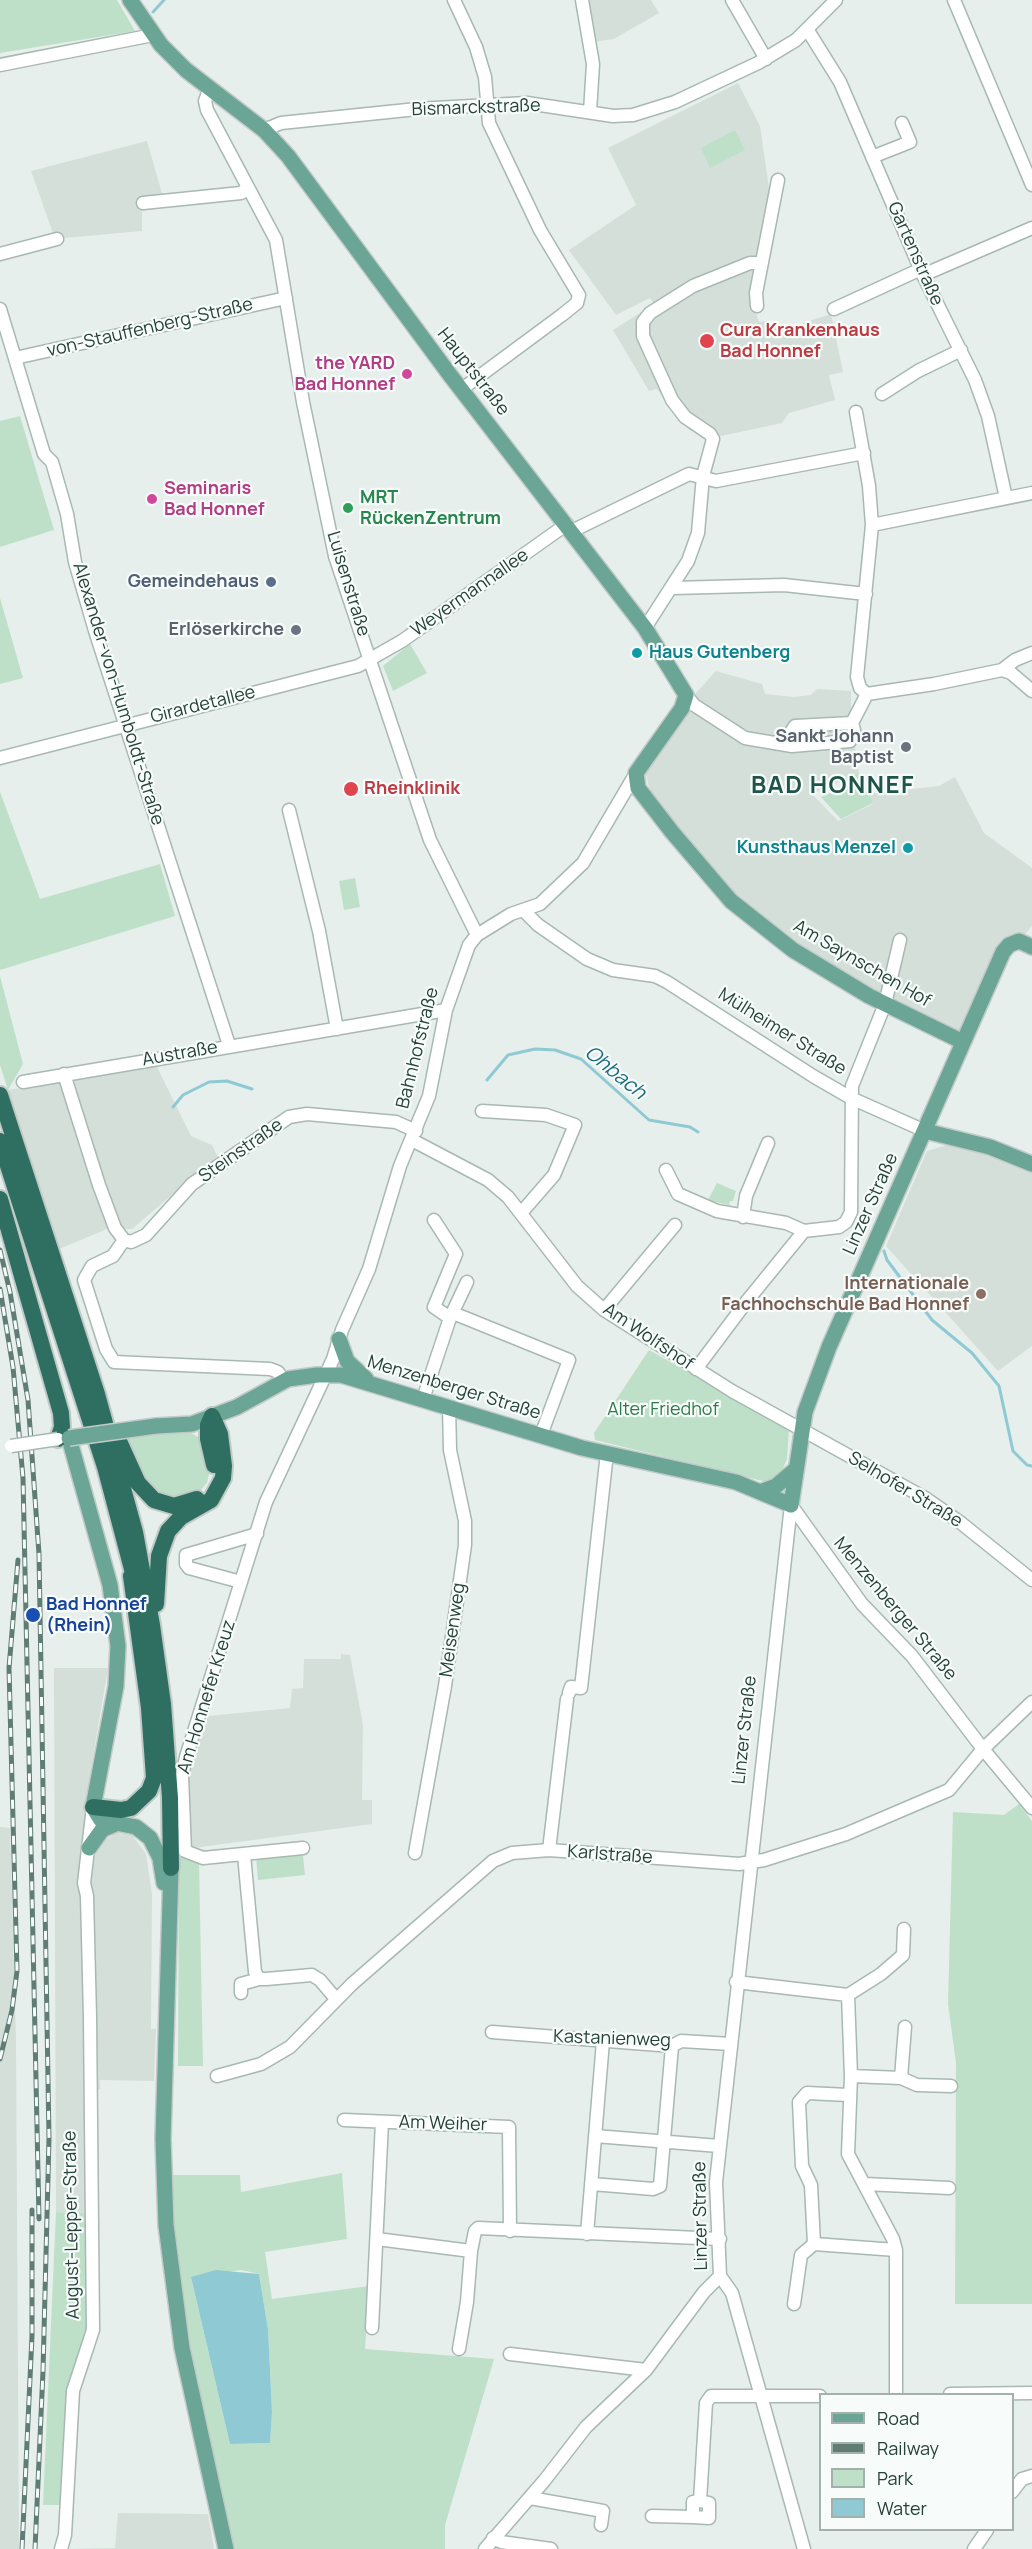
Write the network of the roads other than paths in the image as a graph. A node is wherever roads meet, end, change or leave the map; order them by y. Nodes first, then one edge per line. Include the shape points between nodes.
1 (130, 0) edge
2 (454, 0) edge
3 (582, 0) edge
4 (732, 0) edge
5 (836, 0) edge
6 (954, 0) edge
7 (807, 29) junction
8 (153, 35) junction
9 (765, 59) junction
10 (0, 65) edge
11 (209, 90) junction
12 (489, 105) junction
13 (590, 112) junction
14 (902, 123) dead end
15 (264, 130) junction
16 (872, 157) junction
17 (778, 180) dead end
18 (1032, 185) edge
19 (248, 188) junction
20 (143, 203) dead end
21 (1032, 228) edge
22 (57, 239) dead end
23 (0, 254) edge
24 (761, 263) junction
25 (922, 272) junction
26 (286, 298) junction
27 (757, 306) dead end
28 (0, 309) edge
29 (834, 309) dead end
30 (961, 350) junction
31 (15, 358) junction
32 (462, 389) junction
33 (882, 394) dead end
34 (856, 412) dead end
35 (864, 453) junction
36 (703, 476) junction
37 (1032, 493) edge
38 (1006, 498) junction
39 (872, 525) junction
40 (569, 528) junction
41 (673, 588) junction
42 (866, 594) junction
43 (645, 628) junction
44 (1032, 653) edge
45 (371, 659) junction
46 (1002, 670) junction
47 (1032, 691) edge
48 (867, 693) junction
49 (686, 695) junction
50 (126, 723) junction
51 (852, 723) junction
52 (792, 746) junction
53 (0, 758) edge
54 (634, 784) junction
55 (289, 810) dead end
56 (524, 910) junction
57 (477, 935) junction
58 (900, 940) dead end
59 (1031, 944) edge
60 (885, 1004) junction
61 (446, 1010) junction
62 (337, 1029) junction
63 (963, 1042) junction
64 (229, 1045) junction
65 (64, 1074) junction
66 (23, 1082) dead end
67 (0, 1095) edge
68 (851, 1098) junction
69 (482, 1111) dead end
70 (925, 1131) junction
71 (414, 1136) junction
72 (0, 1141) edge
73 (768, 1143) dead end
74 (1032, 1164) edge
75 (666, 1170) dead end
76 (0, 1199) edge
77 (521, 1213) junction
78 (743, 1217) junction
79 (434, 1220) dead end
80 (675, 1225) dead end
81 (804, 1231) junction
82 (124, 1240) junction
83 (467, 1282) dead end
84 (604, 1310) junction
85 (451, 1315) junction
86 (339, 1339) junction
87 (696, 1370) junction
88 (326, 1374) junction
89 (284, 1381) junction
90 (371, 1383) junction
91 (97, 1394) junction
92 (423, 1399) junction
93 (449, 1407) junction
94 (212, 1416) junction
95 (192, 1424) junction
96 (156, 1426) junction
97 (801, 1430) junction
98 (541, 1435) junction
99 (63, 1439) junction
100 (208, 1439) junction
101 (0, 1448) edge
102 (607, 1453) junction
103 (796, 1469) junction
104 (760, 1492) junction
105 (791, 1505) junction
106 (257, 1534) junction
107 (130, 1563) junction
108 (1032, 1580) edge
109 (241, 1582) junction
110 (156, 1653) junction
111 (1032, 1702) edge
112 (983, 1749) junction
113 (93, 1807) junction
114 (1032, 1808) edge
115 (121, 1823) junction
116 (89, 1848) junction
117 (303, 1848) dead end
118 (549, 1851) junction
119 (415, 1853) dead end
120 (244, 1854) junction
121 (750, 1862) junction
122 (171, 1868) junction
123 (169, 1918) junction
124 (904, 1929) dead end
125 (259, 1978) junction
126 (736, 1982) junction
127 (241, 1993) dead end
128 (848, 1995) junction
129 (336, 1999) junction
130 (905, 2028) dead end
131 (492, 2032) dead end
132 (603, 2041) junction
133 (731, 2044) junction
134 (672, 2046) junction
135 (217, 2076) dead end
136 (851, 2076) junction
137 (901, 2078) junction
138 (951, 2086) dead end
139 (849, 2095) junction
140 (344, 2120) dead end
141 (382, 2122) junction
142 (595, 2136) junction
143 (664, 2142) junction
144 (719, 2146) junction
145 (592, 2184) junction
146 (865, 2184) junction
147 (949, 2188) dead end
148 (510, 2230) junction
149 (587, 2234) junction
150 (377, 2239) junction
151 (720, 2239) junction
152 (814, 2244) junction
153 (896, 2250) junction
154 (471, 2252) junction
155 (720, 2276) junction
156 (794, 2304) dead end
157 (372, 2328) dead end
158 (459, 2349) dead end
159 (510, 2354) dead end
160 (646, 2370) junction
161 (896, 2393) edge
162 (1014, 2393) edge
163 (1032, 2393) edge
164 (762, 2397) junction
165 (819, 2397) edge
166 (1032, 2476) edge
167 (1014, 2489) edge
168 (530, 2498) junction
169 (652, 2516) dead end
170 (601, 2525) dead end
171 (986, 2531) edge
172 (493, 2538) junction
173 (528, 2548) edge
174 (61, 2549) edge
175 (226, 2549) edge
176 (485, 2549) edge
177 (551, 2549) edge
178 (804, 2549) edge
179 (974, 2549) edge

1 - 8 main road, Hauptstraße
2 - 12 street via 476,47
3 - 13 street via 593,64
4 - 9 street
5 - 7 street, Bismarckstraße
6 - 18 street
7 - 9 street, Bismarckstraße
7 - 16 street, Gartenstraße via 840,82
8 - 10 street
8 - 11 main road, Hauptstraße
9 - 13 street, Bismarckstraße via 654,110 613,116
11 - 15 main road, Hauptstraße
11 - 19 street, Luisenstraße via 207,110
12 - 13 street, Bismarckstraße via 526,103
12 - 15 street, Bismarckstraße via 417,108 281,123
12 - 32 street via 489,123 540,230 579,295 577,303
14 - 16 street via 910,142
15 - 32 main road, Hauptstraße via 288,156
16 - 25 street, Gartenstraße
17 - 24 street
19 - 20 street
19 - 26 street, Luisenstraße via 276,240
21 - 25 street
22 - 23 street
24 - 27 street
24 - 36 street via 750,263 693,286 650,313 643,322 643,336 672,400 688,420 712,439
25 - 29 street
25 - 30 street, Gartenstraße
26 - 31 street, von-Stauffenberg-Straße
26 - 45 street, Luisenstraße via 335,556
28 - 31 street, Alexander-von-Humboldt-Straße
30 - 33 street
30 - 38 street, Gartenstraße via 988,416
31 - 50 street, Alexander-von-Humboldt-Straße via 44,454 52,462 75,562
32 - 40 main road, Hauptstraße
34 - 35 street
35 - 36 street, Weyermannallee via 716,481
35 - 39 street
36 - 40 street, Weyermannallee via 686,475
36 - 41 street via 698,533
37 - 38 street
38 - 39 street
39 - 42 street
40 - 43 main road, Hauptstraße
40 - 45 street, Weyermannallee
41 - 42 street via 783,585
41 - 43 street
42 - 48 street via 857,677 860,688
43 - 49 main road, Hauptstraße
44 - 46 street
45 - 50 street, Girardetallee via 358,666
45 - 57 street, Luisenstraße via 430,840
46 - 47 street
46 - 48 street
48 - 51 street
49 - 52 street, Hauptstraße via 694,705 746,738
49 - 54 main road, Bahnhofstraße via 682,708
50 - 53 street, Girardetallee
50 - 64 street, Alexander-von-Humboldt-Straße
51 - 52 street, Hauptstraße via 850,741
51 - 52 street via 795,726 791,732
54 - 56 street, Bahnhofstraße via 613,808 583,863 540,904
54 - 60 main road, Am Saynschen Hof via 731,901 793,950
55 - 62 street
56 - 57 street, Bahnhofstraße
56 - 68 street, Mülheimer Straße via 538,925 587,959 614,970 655,976 667,982
57 - 61 street, Bahnhofstraße via 463,960
58 - 60 street
59 - 63 main road, Linzer Straße via 1019,941 1003,952
60 - 63 main road, Am Saynschen Hof
60 - 68 street via 852,1086
61 - 62 street, Austraße
61 - 71 street, Bahnhofstraße via 429,1096
62 - 64 street, Austraße
63 - 70 main road, Linzer Straße
64 - 65 street, Austraße
65 - 66 street, Austraße
65 - 82 street via 99,1185
67 - 91 highway
68 - 70 street, Mülheimer Straße
68 - 81 street via 851,1212 839,1227
69 - 77 street via 546,1115 575,1125 554,1175
70 - 74 main road, Mülheimer Straße via 990,1147
70 - 97 main road, Linzer Straße via 829,1347
71 - 77 street, Am Wolfshof via 488,1180
71 - 82 street, Steinstraße via 396,1122 307,1114 289,1117 192,1184 146,1235 131,1242
71 - 86 street, Bahnhofstraße via 400,1166 369,1269
72 - 107 highway via 105,1467
73 - 78 street via 746,1196
75 - 78 street via 678,1194 717,1211
76 - 99 highway via 62,1416
77 - 84 street, Am Wolfshof via 577,1286
78 - 81 street via 786,1223
79 - 85 street via 456,1254 434,1307
80 - 84 street
81 - 87 street
82 - 89 street via 113,1256 92,1266 84,1280 106,1349 114,1362 270,1369
83 - 85 street
84 - 87 street, Am Wolfshof
85 - 92 street
85 - 98 street via 569,1360
86 - 88 street, Bahnhofstraße
86 - 90 main road via 349,1364
87 - 97 street, Am Wolfshof
88 - 89 main road, Menzenberger Straße
88 - 90 main road, Menzenberger Straße
88 - 106 street, Am Honnefer Kreuz via 268,1497
89 - 94 main road, Menzenberger Straße
90 - 92 main road, Menzenberger Straße
91 - 100 highway via 138,1483 161,1504 189,1504 209,1487 214,1467
91 - 110 highway via 137,1543
92 - 93 main road, Menzenberger Straße
93 - 98 main road, Menzenberger Straße
93 - 119 street, Meisenweg via 450,1450 465,1521 465,1545
94 - 95 main road, Menzenberger Straße
94 - 96 main road, Menzenberger Straße
94 - 100 highway
94 - 110 highway via 220,1434 223,1478 211,1500 176,1521 164,1538 156,1583
95 - 96 main road, Menzenberger Straße
95 - 100 highway
96 - 99 main road, Menzenberger Straße, bridge
97 - 103 main road, Linzer Straße
97 - 108 street, Selhofer Straße via 925,1498
98 - 102 main road, Menzenberger Straße
99 - 101 street, bridge
99 - 113 main road, August-Lepper-Straße via 105,1564 116,1615 117,1664
102 - 104 main road, Menzenberger Straße via 736,1482
102 - 118 street via 581,1688 571,1687 568,1696
103 - 104 main road via 776,1486
103 - 105 main road, Linzer Straße
104 - 105 main road, Menzenberger Straße
105 - 112 street, Menzenberger Straße via 862,1604 912,1656
105 - 121 street, Linzer Straße
106 - 109 street, Am Honnefer Kreuz
106 - 109 street via 186,1555 189,1568
107 - 113 highway via 154,1778 149,1791 131,1808
107 - 122 highway via 147,1648
109 - 120 street, Am Honnefer Kreuz via 184,1765 184,1848 203,1858
110 - 122 highway via 170,1798
111 - 112 street, Karlstraße
112 - 114 street, Menzenberger Straße
112 - 121 street, Karlstraße via 949,1790 846,1834
113 - 115 main road via 101,1820
113 - 116 street, August-Lepper-Straße
115 - 116 main road via 102,1830
115 - 123 main road via 141,1830 155,1844
116 - 174 street, August-Lepper-Straße via 84,1883 93,2330 73,2391
117 - 120 street
118 - 121 street, Karlstraße
118 - 129 street, Karlstraße via 512,1853 493,1861
120 - 125 street via 255,1972
121 - 126 street, Linzer Straße
122 - 123 main road
123 - 175 main road via 163,2139 170,2266 189,2388
124 - 128 street via 903,1955
125 - 127 street via 241,1984
125 - 129 street via 312,1975
126 - 128 street
126 - 133 street, Linzer Straße
128 - 136 street
129 - 135 street, Karlstraße via 279,2055
130 - 137 street
131 - 132 street, Kastanienweg
132 - 134 street, Kastanienweg
132 - 142 street
133 - 134 street, Kastanienweg via 681,2041
133 - 144 street, Linzer Straße
134 - 143 street
136 - 137 street
136 - 139 street
137 - 138 street via 917,2085
139 - 146 street via 848,2154
139 - 152 street via 807,2093 799,2102 802,2166 811,2186
140 - 141 street, Am Weiher
141 - 148 street, Am Weiher via 509,2127
141 - 150 street, Am Weiher
142 - 143 street
142 - 145 street
143 - 144 street
143 - 145 street via 660,2186 653,2189
144 - 151 street, Linzer Straße via 716,2182
145 - 149 street
146 - 147 street
146 - 153 street
148 - 149 street
148 - 154 street via 478,2228
149 - 151 street
150 - 154 street
150 - 157 street, Am Weiher
151 - 155 street, Linzer Straße
152 - 153 street
152 - 156 street via 801,2255
153 - 161 street
154 - 158 street
155 - 160 street
155 - 164 street, Linzer Straße via 732,2293
159 - 160 street
160 - 168 street via 586,2427
162 - 163 street
164 - 165 street
164 - 169 street via 711,2396 706,2403 700,2501 693,2502 693,2517
164 - 178 street, Linzer Straße
166 - 167 street via 1022,2479
168 - 170 street via 603,2511
168 - 172 street
171 - 179 street
172 - 173 street
172 - 176 street
173 - 177 street

